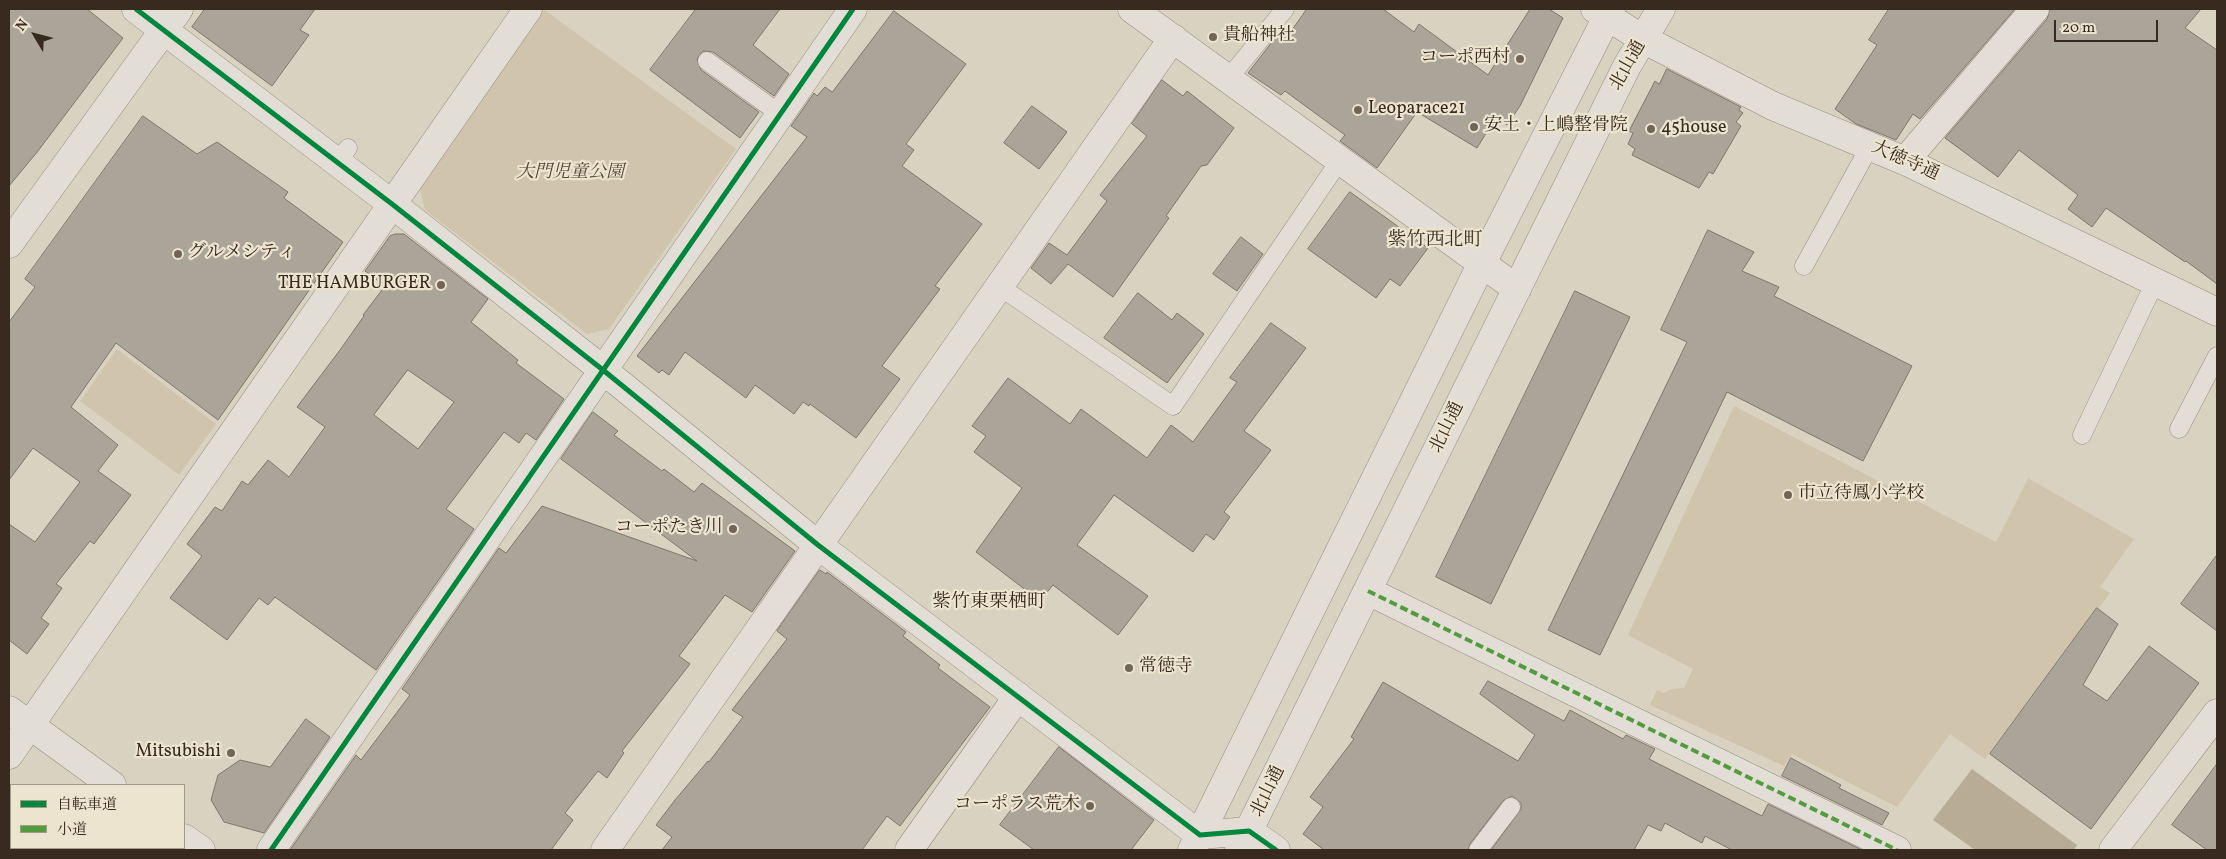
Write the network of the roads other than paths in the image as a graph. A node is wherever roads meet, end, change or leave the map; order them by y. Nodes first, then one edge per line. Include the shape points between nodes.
1 (136, 9) edge
2 (528, 9) edge
3 (853, 9) edge
4 (1132, 9) edge
5 (1285, 9) edge
6 (1661, 9) edge
7 (2035, 9) edge
8 (1604, 11) edge
9 (171, 20) edge
10 (1173, 38) junction
11 (1643, 39) junction
12 (707, 62) dead end
13 (1228, 79) junction
14 (780, 114) junction
15 (1870, 146) junction
16 (1340, 160) junction
17 (1905, 161) junction
18 (392, 204) junction
19 (9, 244) edge
20 (1482, 263) junction
21 (1804, 266) dead end
22 (2155, 282) junction
23 (999, 286) junction
24 (1517, 289) junction
25 (2217, 312) edge
26 (2217, 356) edge
27 (603, 370) junction
28 (2179, 429) dead end
29 (2082, 435) dead end
30 (818, 545) junction
31 (1329, 574) junction
32 (1368, 592) junction
33 (1018, 696) junction
34 (2217, 713) edge
35 (19, 717) edge
36 (9, 755) edge
37 (111, 784) edge
38 (1511, 807) dead end
39 (185, 839) edge
40 (1244, 841) edge
41 (1196, 843) edge
42 (201, 850) edge
43 (271, 850) edge
44 (605, 850) edge
45 (909, 850) edge
46 (1276, 850) edge
47 (1478, 850) edge
48 (1897, 850) edge
49 (2113, 850) edge

1 - 9 street
2 - 18 street via 471,80 423,148
3 - 14 street
4 - 10 street
5 - 13 lane
6 - 11 street, 北山通
7 - 17 street
8 - 11 street, 大徳寺通
8 - 20 street
9 - 18 street via 342,155
9 - 19 street
10 - 13 street
10 - 23 street
11 - 15 street, 大徳寺通 via 1773,106
11 - 24 street, 北山通
12 - 14 lane
13 - 16 street
14 - 27 street
15 - 17 street, 大徳寺通
15 - 21 lane
16 - 20 street
16 - 23 lane via 1173,406
17 - 22 street, 大徳寺通
18 - 27 street
18 - 35 street
20 - 24 street
20 - 31 street
22 - 25 street, 大徳寺通
22 - 29 lane
23 - 30 street
24 - 32 street, 北山通
26 - 28 lane
27 - 30 street
27 - 43 street
30 - 33 street
30 - 44 street
31 - 32 street
31 - 41 street
32 - 40 street, 北山通
32 - 48 street
33 - 41 street
33 - 45 street
34 - 49 street
35 - 36 street
35 - 37 street
38 - 47 lane
39 - 42 street
40 - 41 street
40 - 46 street

